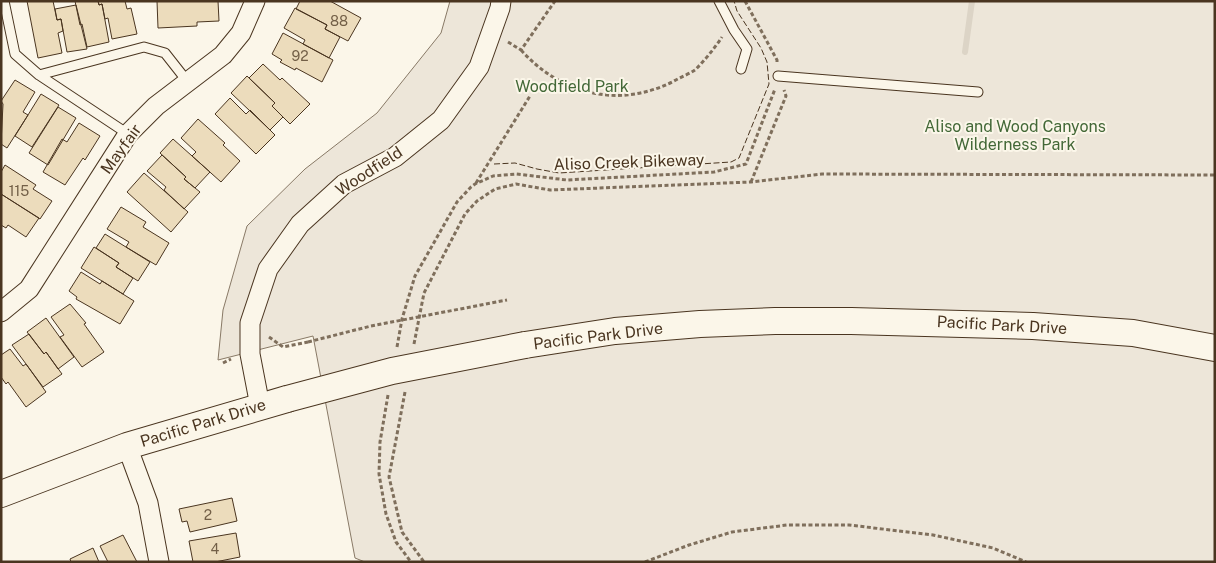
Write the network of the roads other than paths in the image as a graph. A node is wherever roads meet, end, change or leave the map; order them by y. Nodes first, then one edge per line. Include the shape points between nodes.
1 (4, 1) edge
2 (255, 1) edge
3 (501, 1) edge
4 (719, 1) edge
5 (741, 69) dead end
6 (39, 74) junction
7 (778, 76) road end
8 (187, 82) junction
9 (978, 92) dead end
10 (128, 134) junction
11 (1, 312) edge
12 (1215, 348) edge
13 (260, 406) junction
14 (127, 446) junction
15 (1, 494) edge
16 (159, 562) edge

1 - 6 lane via 15,54
2 - 8 street, Mayfair via 241,33 223,55
3 - 13 street, Woodfield via 479,67 441,120 396,157 344,184 300,224 268,269 250,323 250,354
4 - 5 lane via 747,49
6 - 8 lane via 144,47 165,53
6 - 10 lane
7 - 9 lane
8 - 10 street, Mayfair
10 - 11 street, Mayfair via 29,289
12 - 13 main road, Pacific Park Drive, bridge via 1133,333 976,324 851,321 700,324 615,331 525,346 392,371
13 - 14 main road, Pacific Park Drive
14 - 15 main road, Pacific Park Drive
14 - 16 street via 148,503

